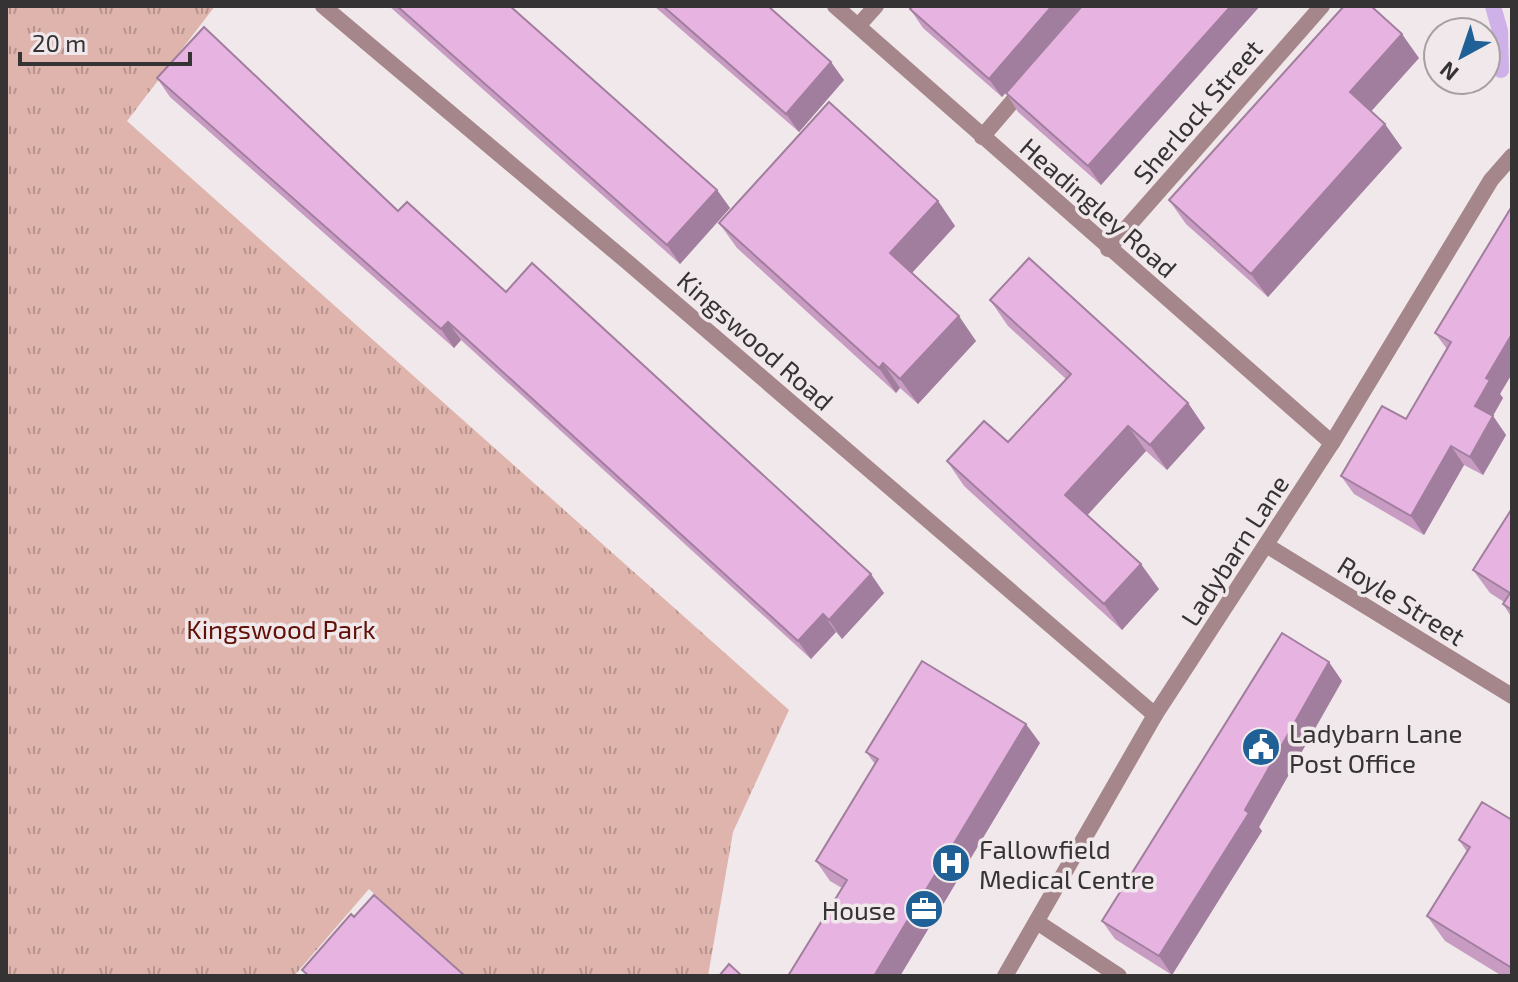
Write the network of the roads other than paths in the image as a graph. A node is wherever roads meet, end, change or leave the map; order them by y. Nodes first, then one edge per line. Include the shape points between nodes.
1 (323, 6) edge
2 (835, 6) edge
3 (876, 6) edge
4 (1322, 6) edge
5 (858, 26) junction
6 (1034, 77) edge
7 (982, 137) junction
8 (1512, 156) edge
9 (1108, 249) junction
10 (1332, 443) junction
11 (1266, 545) junction
12 (1512, 696) edge
13 (1155, 715) junction
14 (1037, 922) junction
15 (1005, 976) edge
16 (1119, 976) edge

1 - 13 street, Kingswood Road
2 - 5 street, Headingley Road
3 - 5 street
4 - 9 street, Sherlock Street
5 - 7 street, Headingley Road
6 - 7 street
7 - 9 street, Headingley Road
8 - 10 street, Ladybarn Lane via 1491,180
9 - 10 street, Headingley Road
10 - 11 street, Ladybarn Lane
11 - 12 street, Royle Street
11 - 13 street, Ladybarn Lane
13 - 14 street, Ladybarn Lane
14 - 15 street, Ladybarn Lane
14 - 16 street

